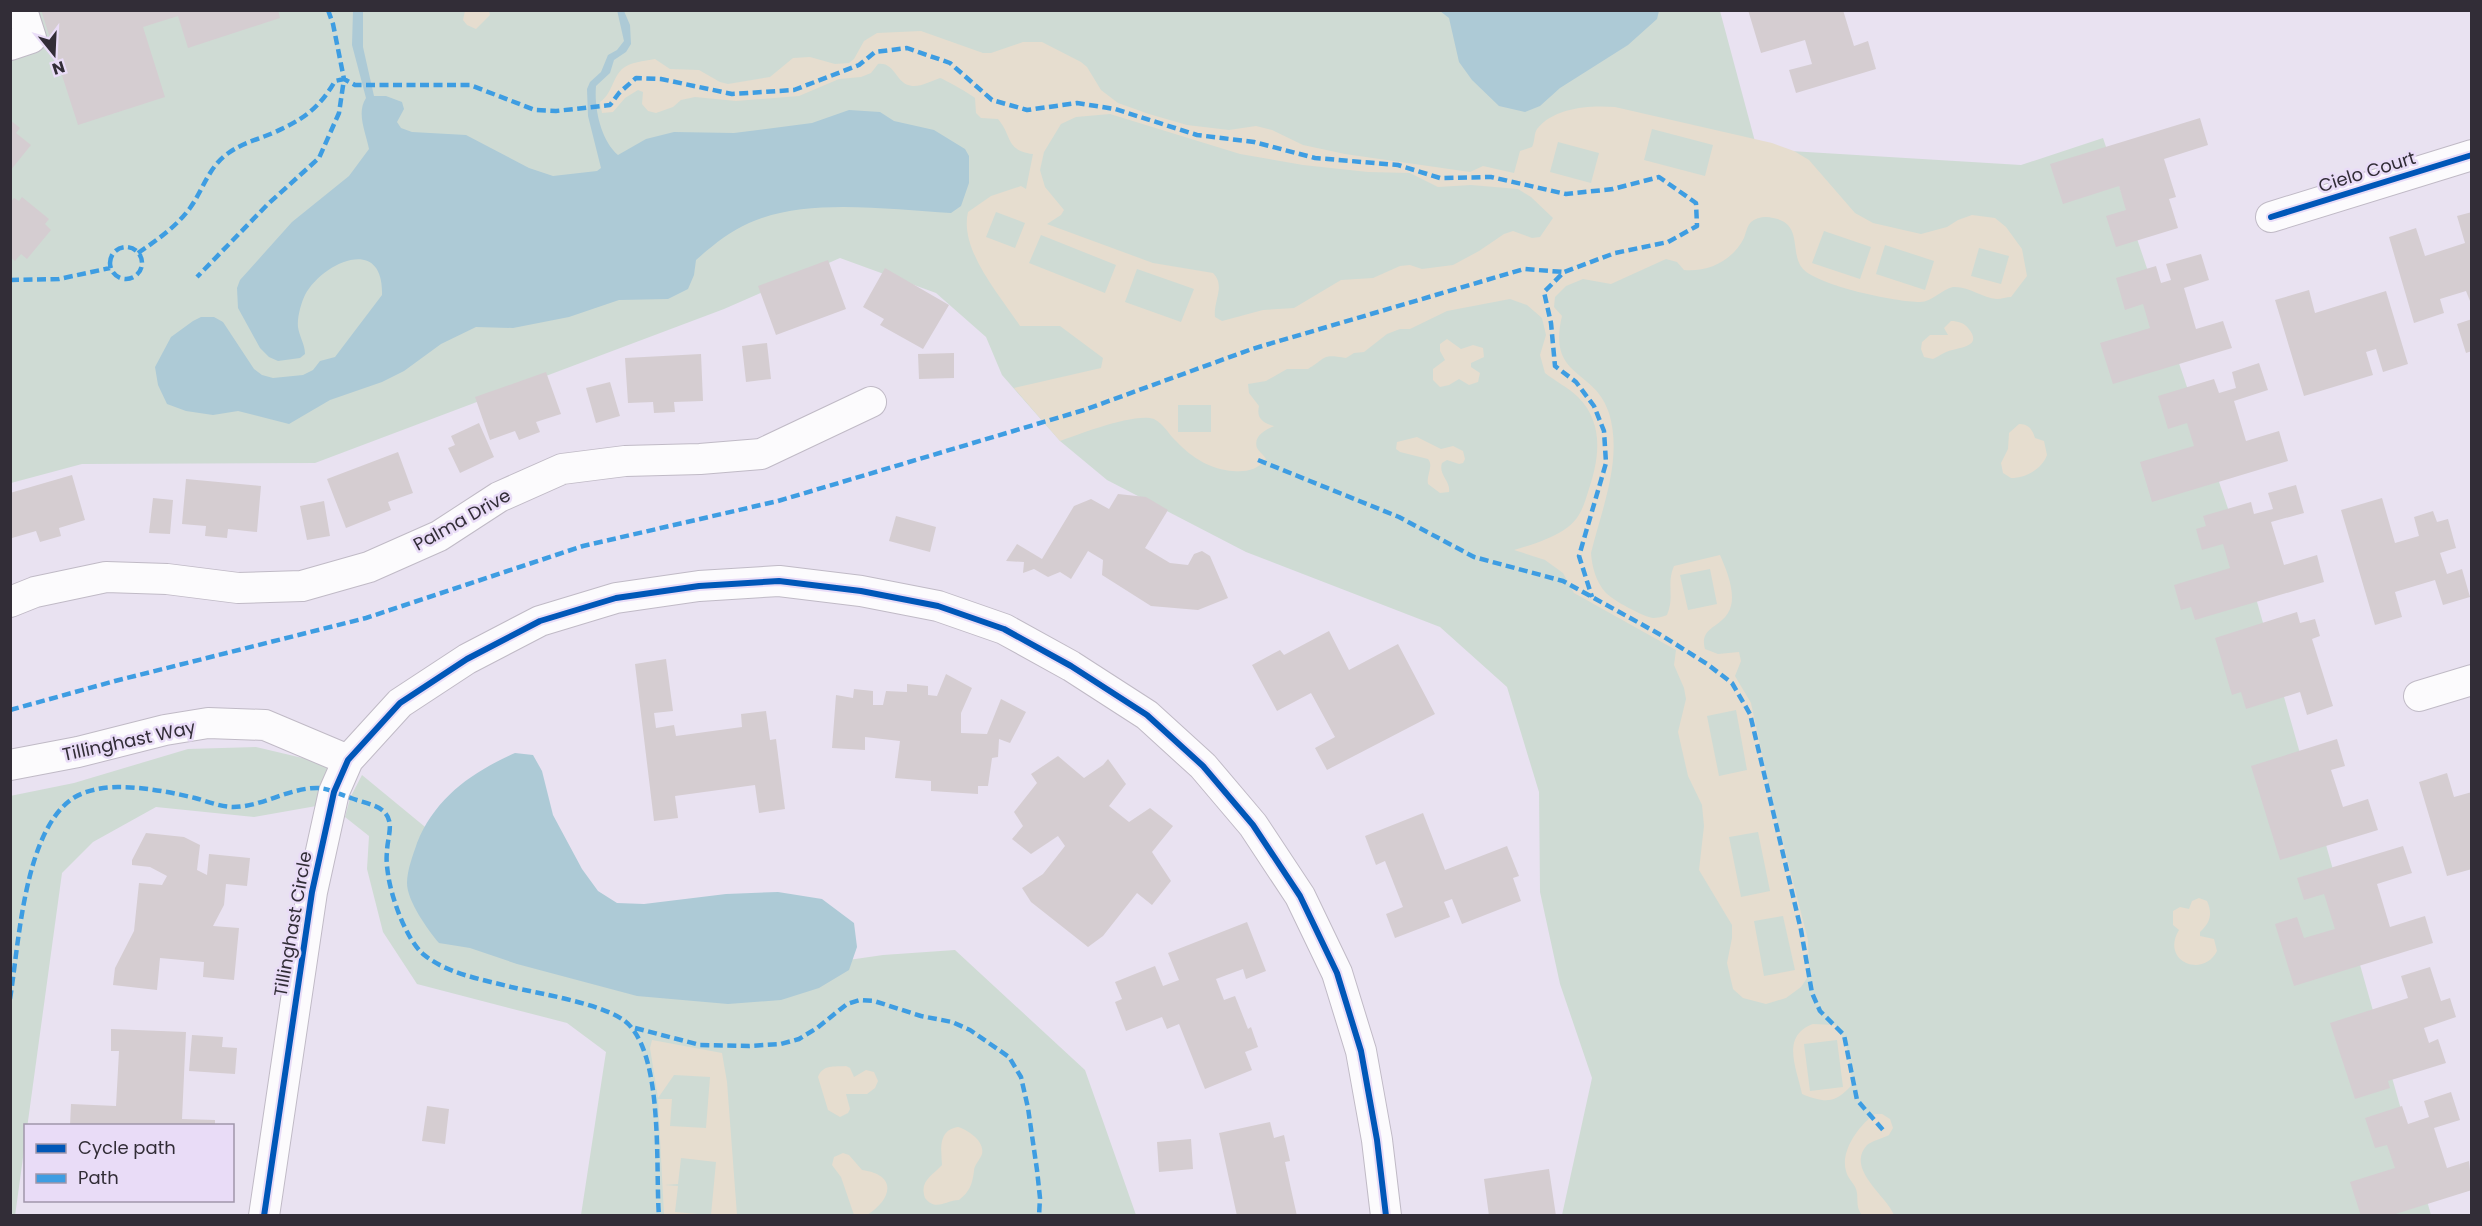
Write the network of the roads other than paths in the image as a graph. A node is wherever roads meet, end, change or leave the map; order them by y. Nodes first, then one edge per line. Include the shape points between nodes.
1 (22, 10) edge
2 (10, 45) edge
3 (2472, 155) edge
4 (2271, 217) dead end
5 (871, 402) dead end
6 (10, 602) edge
7 (2472, 680) edge
8 (2419, 696) dead end
9 (348, 760) junction
10 (10, 765) edge
11 (264, 1215) edge
12 (1386, 1215) edge

1 - 2 street via 31,38
3 - 4 street, Cielo Court
5 - 6 street, Palma Drive via 761,454 625,461 562,469 500,497 439,536 369,567 302,586 238,588 106,577 34,592
7 - 8 street
9 - 10 street, Tillinghast Way via 266,725 208,723
9 - 11 street, Tillinghast Circle via 334,792 312,892
9 - 12 street, Tillinghast Circle via 400,703 467,658 540,621 616,598 699,586 779,581 938,606 1004,629 1147,715 1203,766 1253,825 1300,896 1337,973 1358,1040

